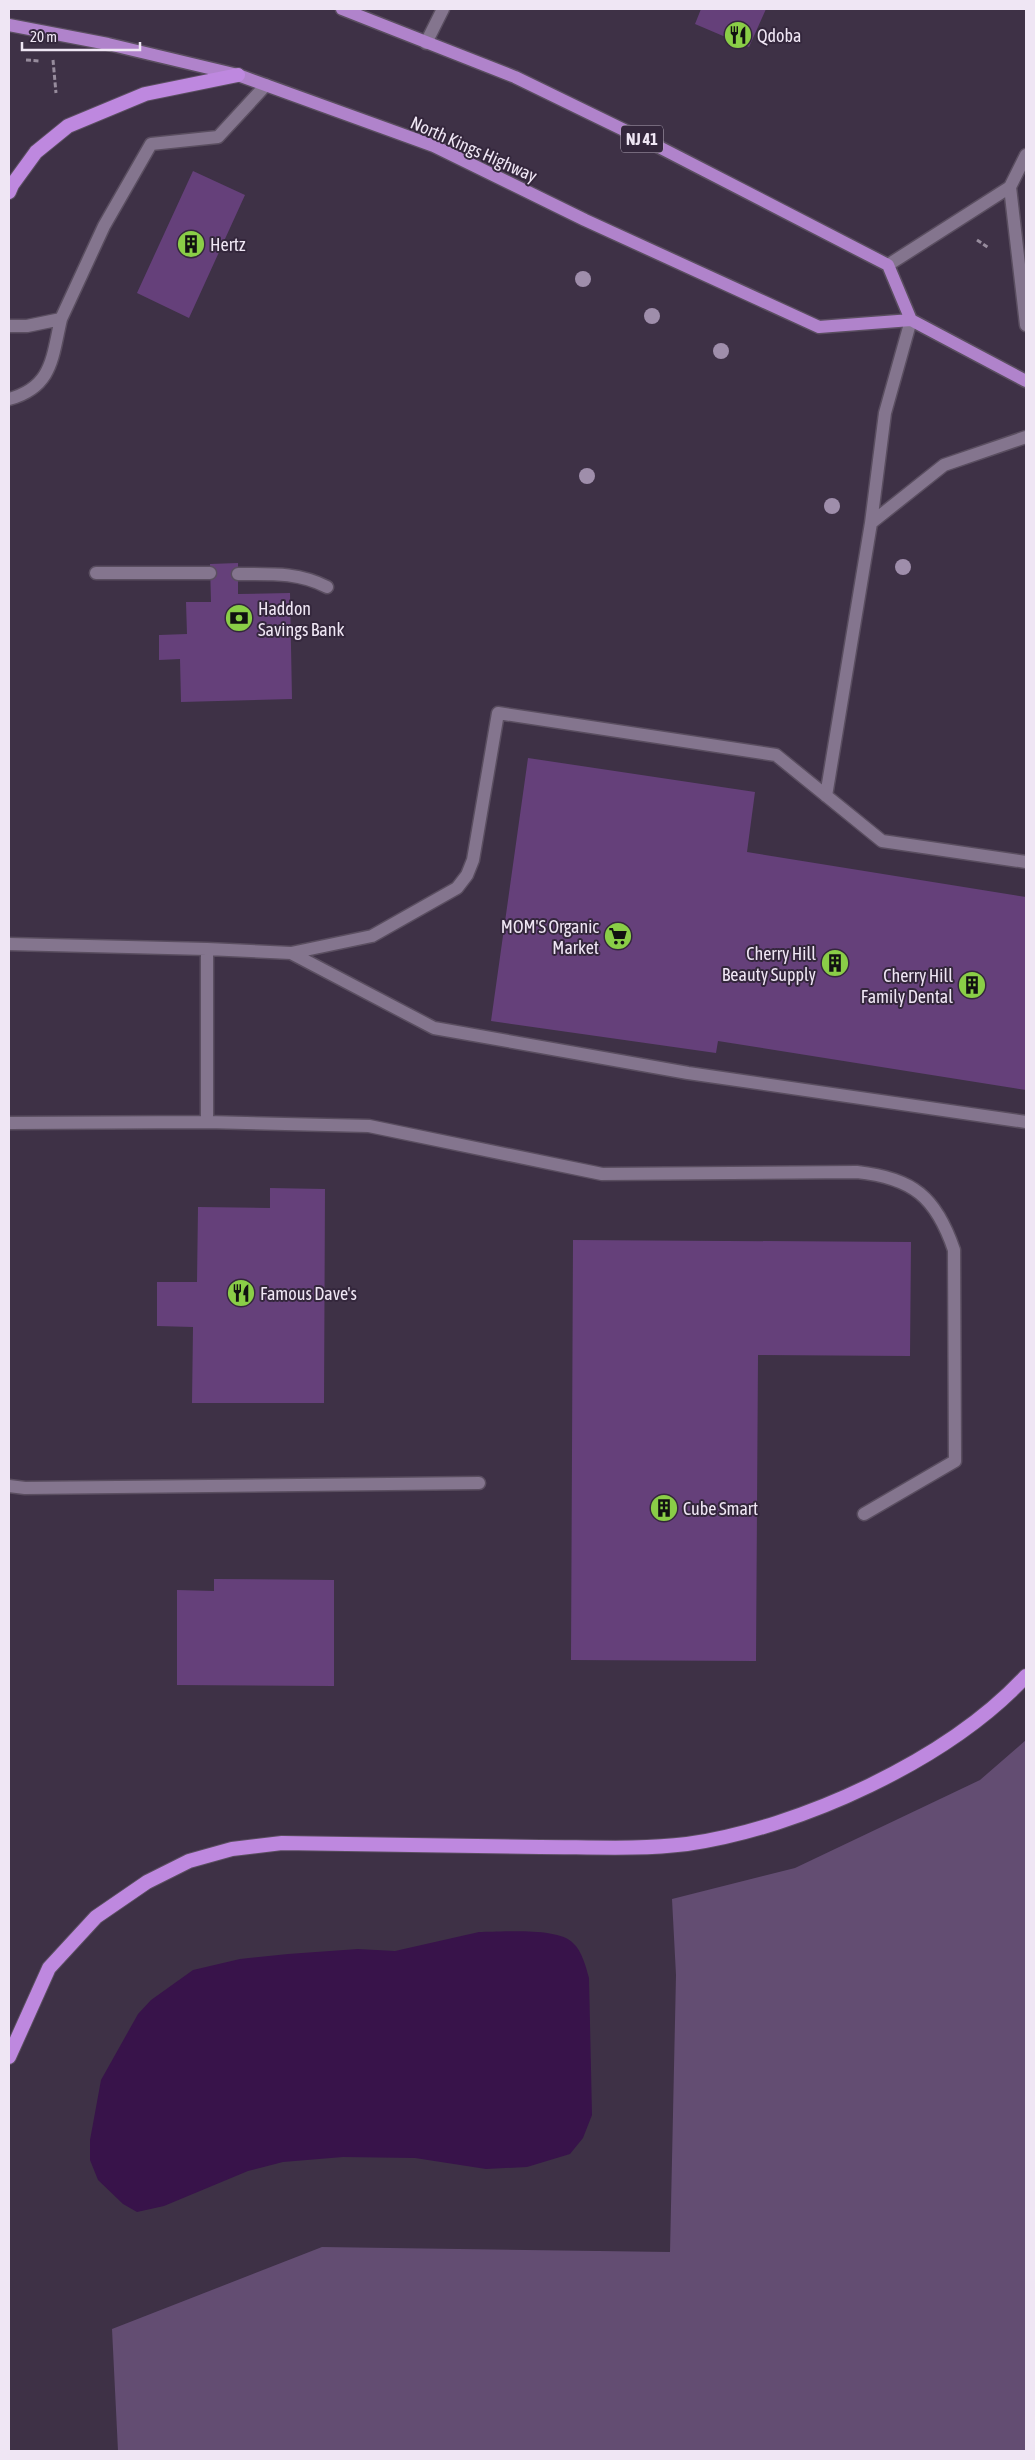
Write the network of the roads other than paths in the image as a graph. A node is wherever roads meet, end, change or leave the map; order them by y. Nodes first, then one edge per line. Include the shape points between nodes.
1 (342, 9) edge
2 (443, 9) edge
3 (9, 25) edge
4 (426, 43) junction
5 (238, 75) junction
6 (266, 85) junction
7 (1026, 154) edge
8 (1010, 187) junction
9 (9, 192) edge
10 (888, 265) junction
11 (61, 318) junction
12 (911, 320) junction
13 (1026, 325) edge
14 (9, 326) edge
15 (1026, 381) edge
16 (9, 399) edge
17 (1026, 437) edge
18 (871, 523) junction
19 (96, 573) dead end
20 (210, 574) dead end
21 (238, 574) dead end
22 (327, 587) dead end
23 (826, 796) junction
24 (1026, 862) edge
25 (9, 944) edge
26 (207, 949) junction
27 (291, 953) junction
28 (207, 1122) junction
29 (1026, 1122) edge
30 (9, 1123) edge
31 (479, 1483) dead end
32 (9, 1486) edge
33 (864, 1514) dead end
34 (1026, 1676) edge
35 (9, 2057) edge

1 - 4 main road, NJ 41
2 - 4 lane
3 - 5 main road, North Kings Highway via 108,44
4 - 10 main road, NJ 41 via 515,77
5 - 6 main road, North Kings Highway
5 - 9 highway via 145,94 68,126 36,152
6 - 11 lane via 218,137 150,144 104,226
6 - 12 main road, North Kings Highway via 434,146 585,220 819,327
7 - 8 lane
8 - 10 lane
8 - 13 lane
10 - 12 main road
11 - 14 lane via 27,326
11 - 16 lane via 49,371 27,394
12 - 15 main road
12 - 18 lane via 885,413
17 - 18 lane via 944,465
18 - 23 lane
19 - 20 lane
21 - 22 lane via 289,574
23 - 24 lane via 882,841
23 - 27 lane via 776,755 498,713 473,860 457,888 372,936
25 - 26 lane
26 - 27 lane
26 - 28 lane
27 - 29 lane via 434,1028 688,1072
28 - 30 lane
28 - 33 lane via 369,1126 602,1174 857,1172 884,1175 909,1186 930,1202 945,1225 954,1250 955,1460
31 - 32 lane
34 - 35 highway via 975,1721 921,1759 872,1785 743,1833 686,1844 616,1847 282,1843 232,1849 190,1862 147,1882 96,1917 71,1942 49,1968

